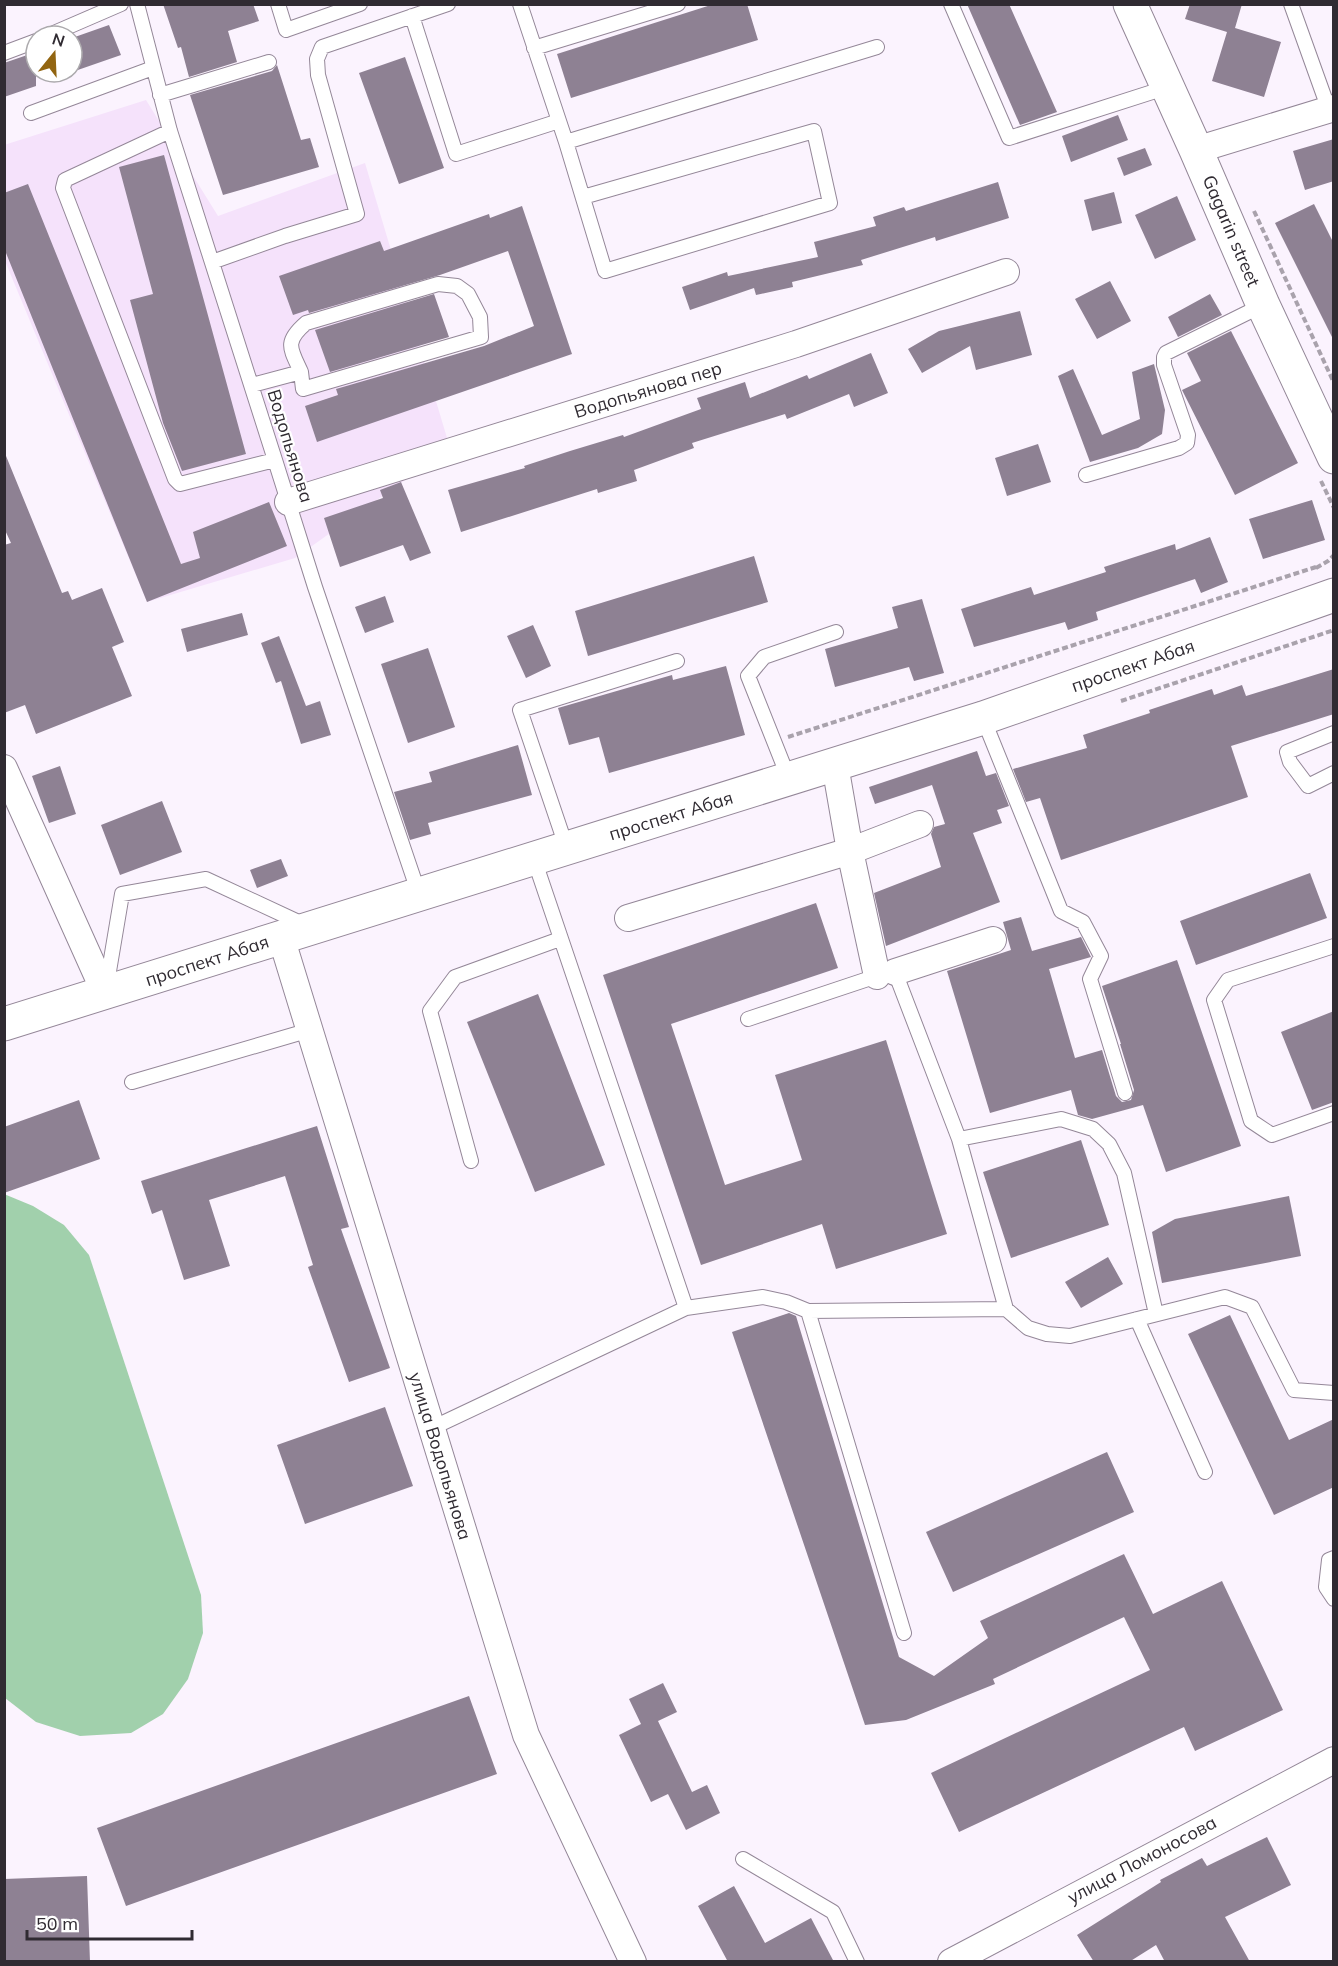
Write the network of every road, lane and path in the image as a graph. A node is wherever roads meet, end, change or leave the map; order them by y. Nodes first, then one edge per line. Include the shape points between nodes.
1 (121, 4) edge
2 (137, 4) edge
3 (278, 4) edge
4 (360, 4) edge
5 (448, 4) edge
6 (520, 4) edge
7 (678, 4) edge
8 (951, 4) edge
9 (1130, 4) edge
10 (1291, 5) edge
11 (412, 16) junction
12 (75, 24) edge
13 (24, 46) edge
14 (877, 47) dead end
15 (534, 48) junction
16 (4, 53) edge
17 (269, 62) dead end
18 (153, 68) junction
19 (1168, 87) junction
20 (160, 94) junction
21 (1331, 109) edge
22 (32, 113) dead end
23 (559, 121) junction
24 (170, 130) junction
25 (566, 142) junction
26 (1196, 150) junction
27 (583, 197) junction
28 (1252, 205) dead end
29 (212, 262) junction
30 (1006, 272) dead end
31 (1263, 305) junction
32 (301, 372) junction
33 (1334, 383) edge
34 (252, 385) junction
35 (1334, 457) edge
36 (275, 460) junction
37 (1086, 475) dead end
38 (288, 502) junction
39 (1316, 567) dead end
40 (1334, 596) edge
41 (1334, 630) edge
42 (836, 632) dead end
43 (677, 661) dead end
44 (1118, 702) dead end
45 (983, 718) junction
46 (1334, 733) edge
47 (774, 741) junction
48 (835, 765) junction
49 (4, 768) edge
50 (1334, 773) edge
51 (789, 779) junction
52 (920, 824) dead end
53 (567, 849) junction
54 (850, 851) junction
55 (534, 860) junction
56 (420, 896) junction
57 (628, 918) dead end
58 (312, 928) junction
59 (281, 938) junction
60 (560, 939) junction
61 (993, 939) dead end
62 (1334, 946) edge
63 (886, 974) junction
64 (105, 993) junction
65 (748, 1019) dead end
66 (4, 1024) edge
67 (309, 1030) junction
68 (132, 1082) dead end
69 (1125, 1093) dead end
70 (1334, 1113) edge
71 (959, 1139) junction
72 (471, 1161) dead end
73 (686, 1308) junction
74 (1006, 1309) junction
75 (808, 1311) junction
76 (1156, 1314) junction
77 (1137, 1319) junction
78 (1334, 1393) edge
79 (432, 1428) junction
80 (1205, 1472) dead end
81 (1334, 1558) edge
82 (1334, 1599) edge
83 (904, 1633) dead end
84 (1334, 1760) edge
85 (743, 1859) dead end
86 (633, 1962) edge
87 (857, 1962) edge
88 (951, 1962) edge

1 - 12 lane
2 - 18 lane, Водопьянова
3 - 4 lane via 286,30
5 - 11 lane
6 - 15 lane
7 - 15 lane
8 - 19 lane via 1009,138
9 - 19 main road, Gagarin street
10 - 21 lane
11 - 23 lane via 456,154
11 - 29 lane via 322,47 317,59 318,75 357,214
13 - 16 lane
14 - 25 lane
15 - 23 lane
17 - 20 lane
18 - 20 lane, Водопьянова
18 - 22 lane
19 - 26 main road, Gagarin street
20 - 24 lane, Водопьянова
21 - 26 street
23 - 25 lane
24 - 29 lane, Водопьянова
24 - 36 lane via 65,180 63,188 175,478 180,484
25 - 27 lane
26 - 31 main road, Gagarin street
27 - 27 lane via 605,271 830,203 814,131
28 - 33 path
29 - 34 lane, Водопьянова
30 - 38 street, Водопьянова пер via 796,344
31 - 35 main road, Gagarin street
31 - 37 lane via 1166,352 1164,365 1188,435 1187,443
32 - 32 lane via 303,389 481,337 480,317 468,294 457,286 438,284 306,324 294,334 291,350
32 - 34 lane
34 - 36 lane, Водопьянова
36 - 38 lane, Водопьянова
38 - 56 lane, Водопьянова
39 - 47 path
40 - 45 main road, проспект Абая
41 - 44 path
42 - 47 lane via 764,657 748,676
43 - 53 lane via 520,710
45 - 48 main road, проспект Абая
45 - 69 lane via 1061,911 1083,922 1101,957 1090,979
46 - 50 lane via 1287,752 1308,786
47 - 51 lane
48 - 51 main road, проспект Абая
48 - 54 street
49 - 64 street
51 - 53 main road, проспект Абая
52 - 54 street
53 - 55 main road, проспект Абая
54 - 57 street
54 - 63 street
55 - 56 main road, проспект Абая
55 - 60 lane
56 - 58 main road, проспект Абая
58 - 59 main road, проспект Абая
58 - 64 lane via 206,879 122,894
59 - 64 main road, проспект Абая
59 - 67 street, улица Водопьянова
60 - 72 lane via 455,976 430,1011
60 - 73 lane
61 - 63 street
62 - 70 lane via 1228,980 1214,1000 1251,1120 1272,1135
63 - 65 lane
63 - 71 lane
64 - 66 main road, проспект Абая
67 - 68 lane
67 - 79 street, улица Водопьянова
71 - 74 lane
71 - 76 lane via 1061,1119 1093,1129 1109,1144 1124,1173
73 - 75 lane via 763,1297
73 - 79 lane
74 - 75 lane
74 - 77 lane via 1028,1328 1058,1335
75 - 83 lane
76 - 77 lane
76 - 78 lane via 1225,1297 1252,1307 1294,1390
77 - 80 lane
79 - 86 street, улица Водопьянова via 526,1735
81 - 82 lane via 1329,1560 1326,1587
84 - 88 street, улица Ломоносова
85 - 87 lane via 833,1912

